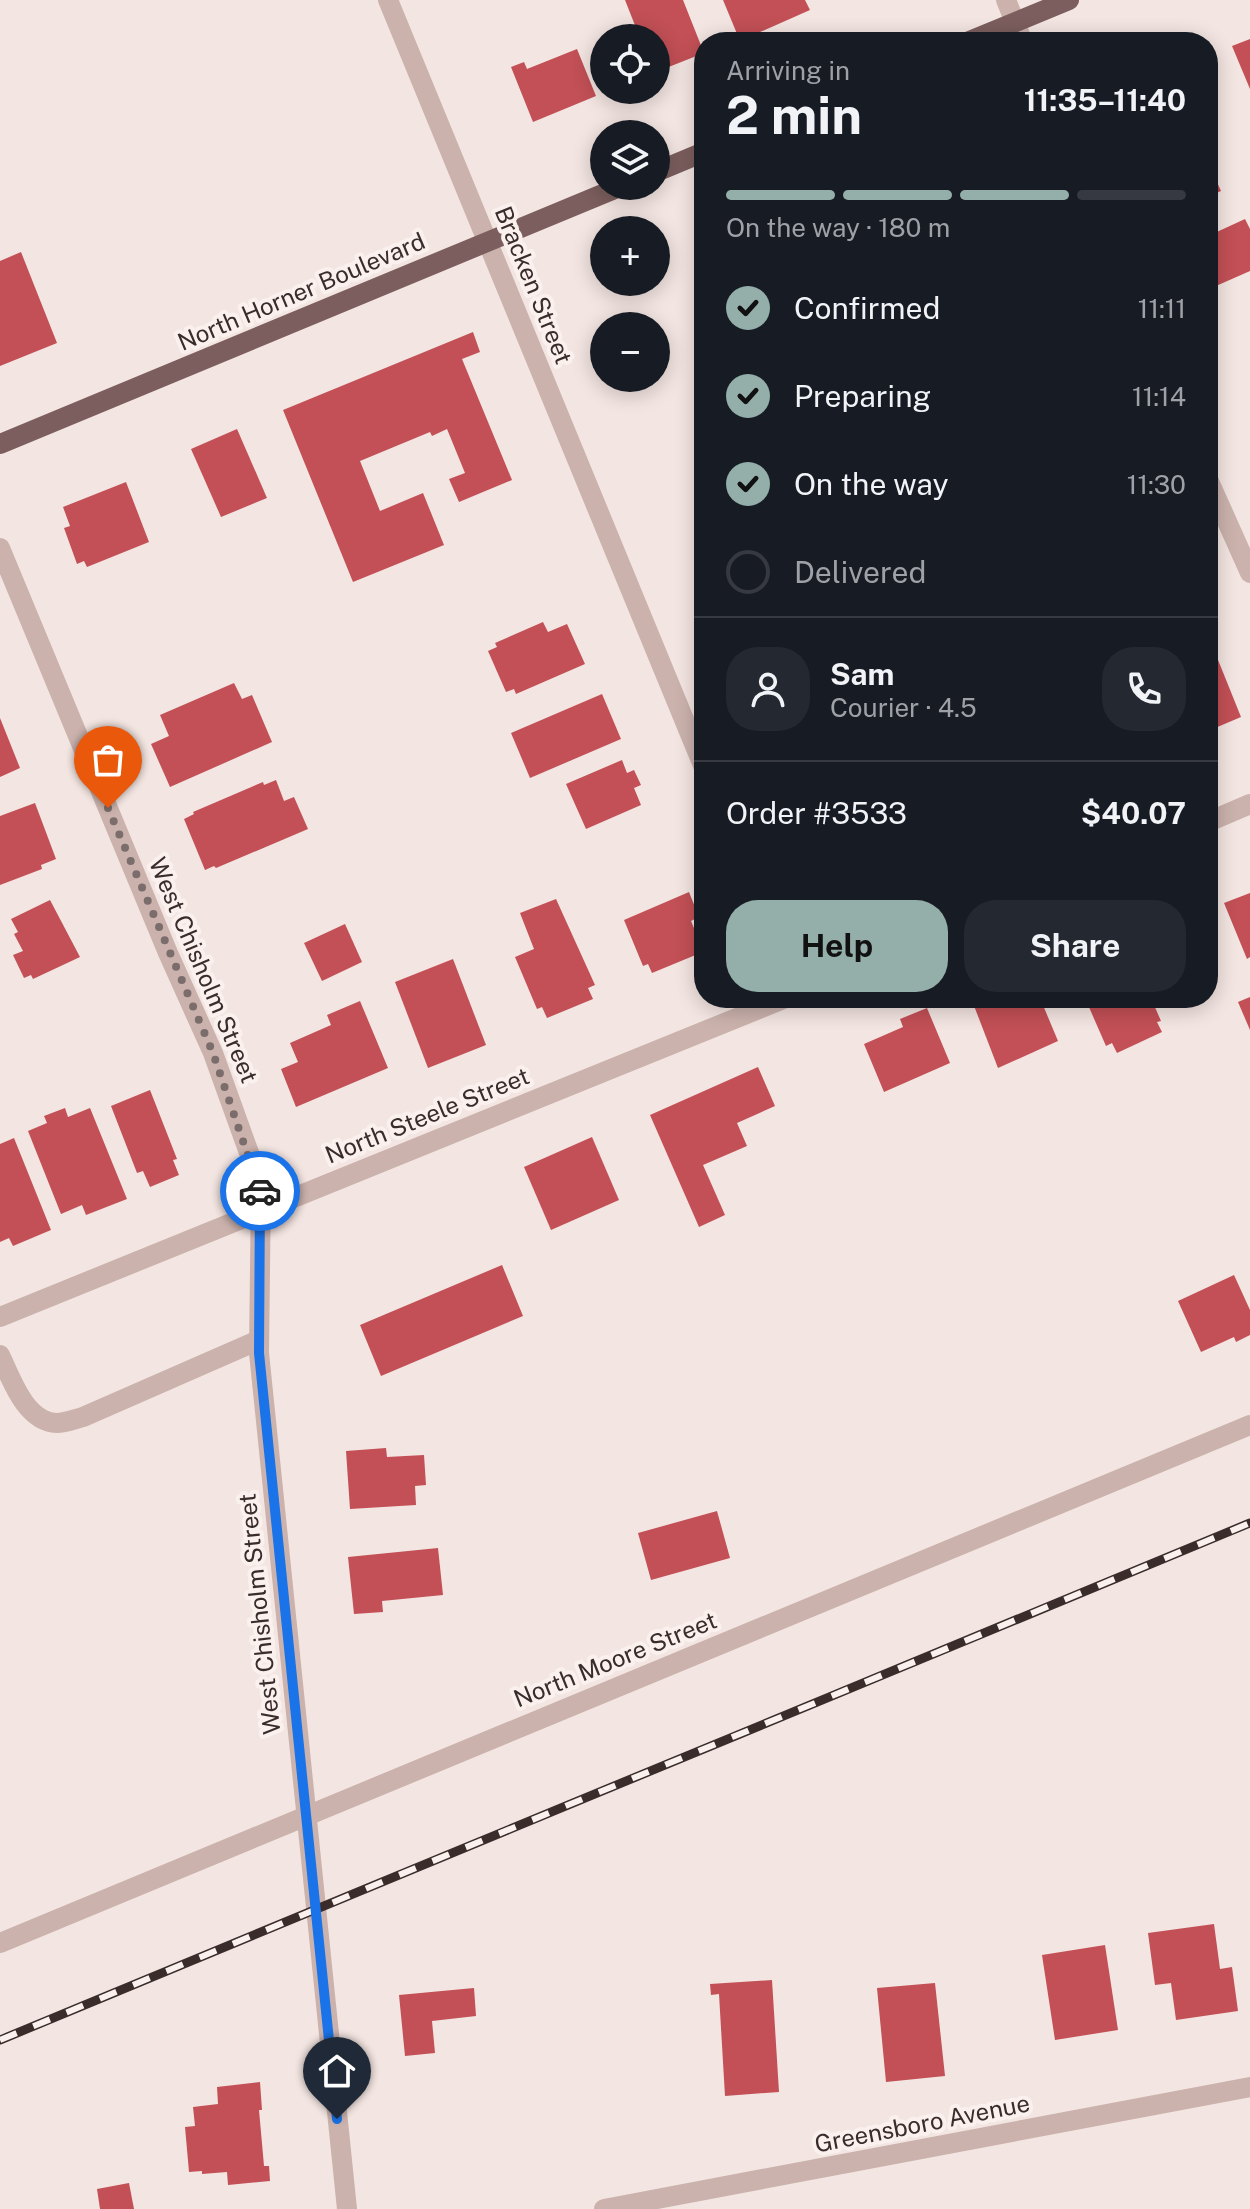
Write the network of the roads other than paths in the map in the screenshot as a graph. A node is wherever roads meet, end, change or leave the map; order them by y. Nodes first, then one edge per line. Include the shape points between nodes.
1 (388, 0) edge
2 (1006, 0) edge
3 (1069, 0) edge
4 (1015, 22) junction
5 (991, 32) edge
6 (1019, 32) edge
7 (694, 156) edge
8 (670, 166) edge
9 (590, 199) edge
10 (488, 242) junction
11 (0, 444) edge
12 (1218, 501) edge
13 (0, 548) edge
14 (1250, 573) edge
15 (694, 744) edge
16 (1250, 804) edge
17 (1218, 818) edge
18 (761, 1008) edge
19 (260, 1211) junction
20 (0, 1317) edge
21 (259, 1340) junction
22 (0, 1355) edge
23 (1250, 1425) edge
24 (306, 1814) junction
25 (0, 1943) edge
26 (1250, 2087) edge
27 (347, 2209) edge
28 (604, 2209) edge

1 - 10 street, Bracken Street
2 - 4 street
3 - 4 main road
4 - 5 main road
4 - 6 street
7 - 8 main road
9 - 10 main road, North Horner Boulevard
10 - 11 main road, North Horner Boulevard
10 - 15 street, Bracken Street
12 - 14 street
13 - 19 street, West Chisholm Street via 213,1053 261,1186
16 - 17 street
18 - 19 street, North Steele Street
19 - 20 street, North Steele Street
19 - 21 street, West Chisholm Street
21 - 22 street via 83,1417 56,1423 41,1418 22,1400
21 - 24 street, West Chisholm Street
23 - 24 street, North Moore Street
24 - 25 street, North Moore Street
24 - 27 street, West Chisholm Street
26 - 28 street, Greensboro Avenue

